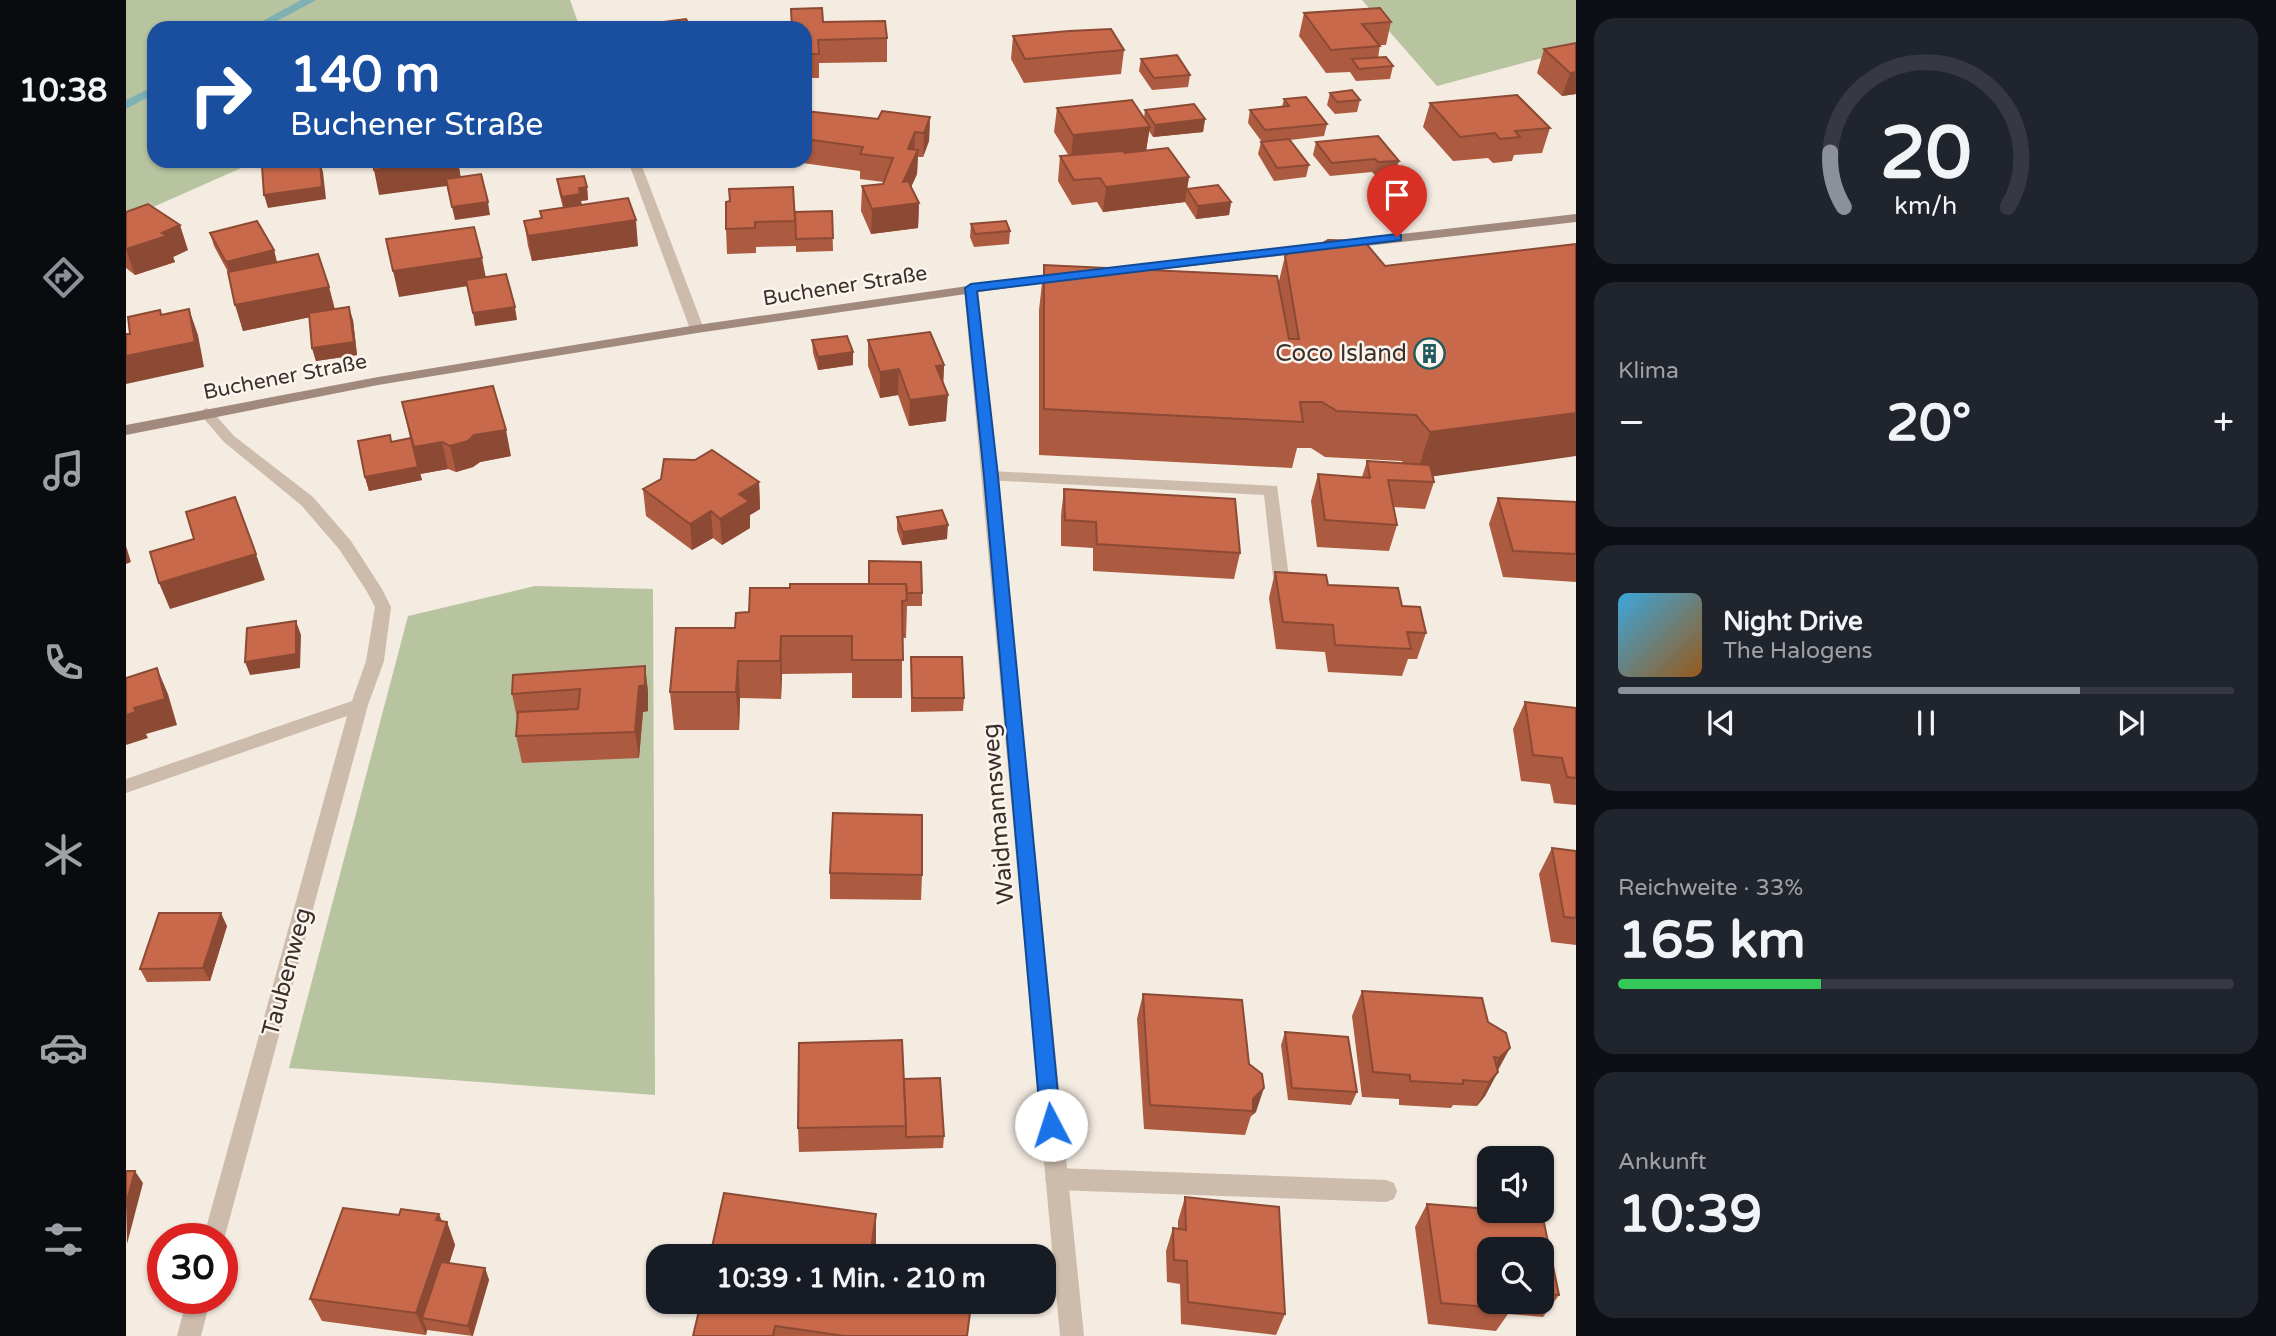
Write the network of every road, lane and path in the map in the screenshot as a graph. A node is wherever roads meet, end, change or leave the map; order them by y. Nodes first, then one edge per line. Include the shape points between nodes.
1 (637, 168) edge
2 (1576, 218) edge
3 (971, 288) junction
4 (697, 329) junction
5 (206, 413) junction
6 (126, 430) edge
7 (991, 476) junction
8 (1282, 577) edge
9 (359, 705) junction
10 (126, 786) edge
11 (1056, 1179) junction
12 (1386, 1191) dead end
13 (219, 1223) edge
14 (195, 1314) edge
15 (189, 1336) edge
16 (1072, 1336) edge

1 - 4 street
2 - 3 street, Buchener Straße
3 - 4 street, Buchener Straße
3 - 7 street, Waidmannsweg
4 - 5 street, Buchener Straße
5 - 6 street, Buchener Straße
5 - 9 street, Taubenweg via 229,439 307,501 345,545 374,589 383,607 375,661
7 - 8 street via 1271,490
7 - 11 street, Waidmannsweg
9 - 10 street
9 - 13 street, Taubenweg
11 - 12 street
11 - 16 street, Waidmannsweg
14 - 15 street

